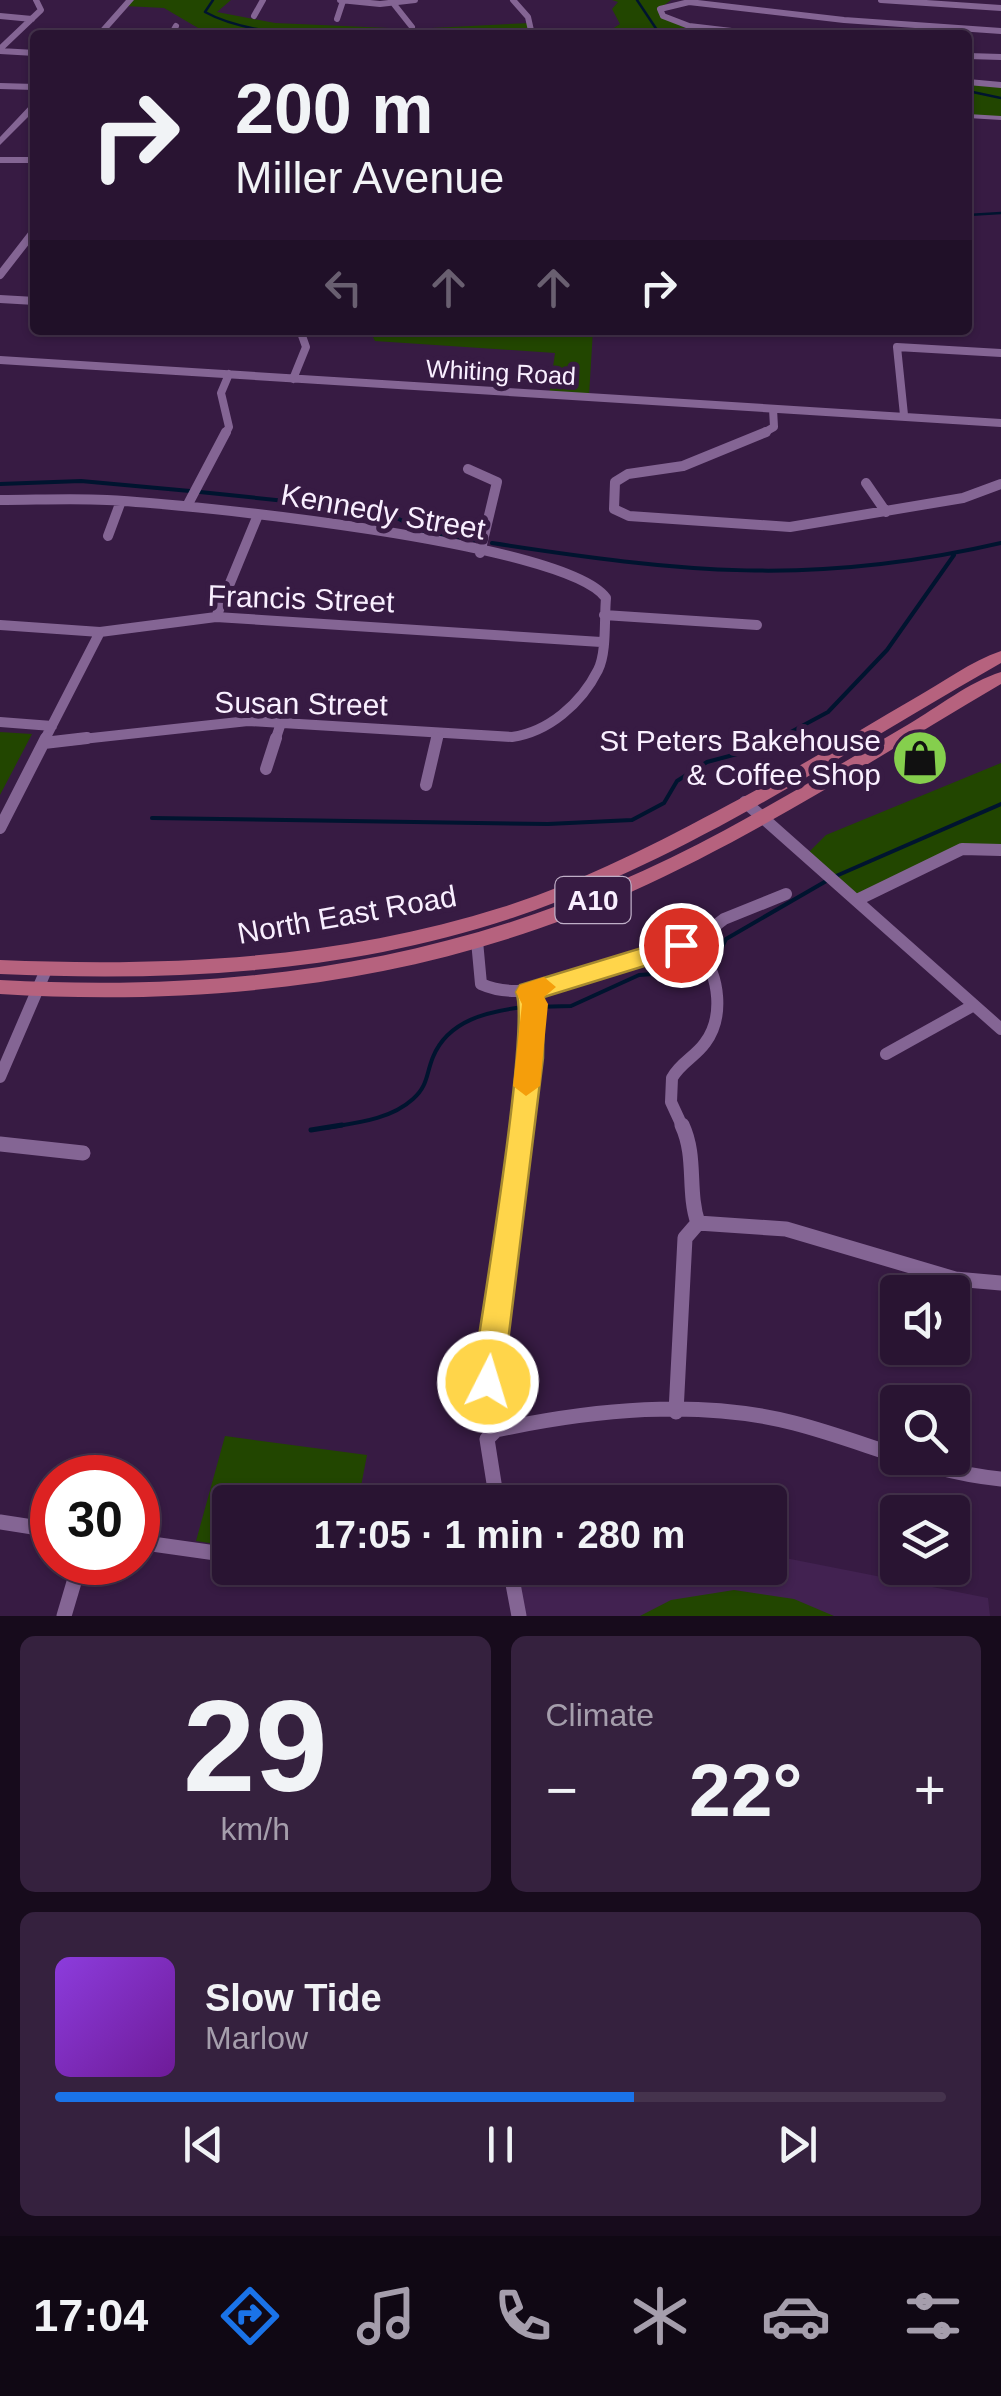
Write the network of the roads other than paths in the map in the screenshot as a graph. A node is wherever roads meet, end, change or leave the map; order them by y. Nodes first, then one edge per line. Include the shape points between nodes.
1 (36, 0) edge
2 (130, 0) edge
3 (263, 0) edge
4 (342, 0) edge
5 (415, 0) edge
6 (513, 0) edge
7 (759, 0) edge
8 (880, 0) edge
9 (393, 3) junction
10 (1001, 8) edge
11 (750, 10) junction
12 (0, 16) edge
13 (254, 16) dead end
14 (32, 19) junction
15 (337, 19) dead end
16 (176, 26) dead end
17 (412, 27) dead end
18 (103, 30) edge
19 (174, 30) edge
20 (531, 30) edge
21 (726, 30) edge
22 (1001, 31) edge
23 (0, 50) edge
24 (30, 53) edge
25 (972, 56) edge
26 (1001, 57) edge
27 (972, 82) edge
28 (1001, 85) edge
29 (0, 86) edge
30 (30, 87) edge
31 (30, 109) edge
32 (972, 116) edge
33 (1001, 118) edge
34 (0, 127) edge
35 (12, 128) junction
36 (0, 142) edge
37 (0, 160) edge
38 (30, 160) edge
39 (30, 236) edge
40 (0, 275) edge
41 (0, 299) edge
42 (30, 301) edge
43 (302, 335) edge
44 (1001, 353) edge
45 (0, 360) edge
46 (229, 374) junction
47 (293, 379) junction
48 (773, 409) junction
49 (904, 415) junction
50 (1001, 423) edge
51 (468, 469) dead end
52 (866, 483) dead end
53 (1001, 484) edge
54 (0, 500) edge
55 (121, 502) junction
56 (187, 506) junction
57 (886, 512) junction
58 (258, 514) junction
59 (108, 536) dead end
60 (480, 553) junction
61 (604, 615) junction
62 (216, 618) junction
63 (757, 625) dead end
64 (0, 626) edge
65 (100, 632) junction
66 (601, 642) junction
67 (998, 667) edge
68 (0, 722) edge
69 (281, 723) junction
70 (52, 726) junction
71 (438, 732) junction
72 (44, 743) junction
73 (266, 768) dead end
74 (426, 784) dead end
75 (745, 802) junction
76 (762, 816) junction
77 (0, 828) edge
78 (1001, 850) edge
79 (786, 894) dead end
80 (857, 900) junction
81 (477, 941) junction
82 (689, 946) junction
83 (0, 967) edge
84 (46, 970) junction
85 (0, 987) edge
86 (38, 990) junction
87 (532, 1003) junction
88 (974, 1005) junction
89 (1001, 1029) edge
90 (886, 1054) dead end
91 (0, 1077) edge
92 (0, 1144) edge
93 (82, 1153) dead end
94 (698, 1222) junction
95 (1001, 1282) edge
96 (676, 1412) junction
97 (496, 1430) junction
98 (1001, 1479) edge
99 (494, 1485) edge
100 (0, 1522) edge
101 (30, 1527) edge
102 (160, 1545) edge
103 (212, 1552) edge
104 (73, 1585) edge
105 (513, 1585) edge
106 (64, 1616) edge
107 (519, 1616) edge

1 - 14 street via 41,10
2 - 18 main road
3 - 13 street
4 - 9 street
4 - 15 street
5 - 9 street
6 - 20 street
7 - 11 street
8 - 10 street
9 - 17 street
11 - 21 street via 689,2 662,6 663,16 678,24
11 - 22 street
12 - 14 street
14 - 23 street
16 - 19 street
23 - 24 street
25 - 26 street
27 - 28 street
29 - 30 street
31 - 35 main road
32 - 33 main road
34 - 35 street
35 - 36 main road
37 - 38 street
39 - 40 street
41 - 42 street
43 - 47 street via 306,347
44 - 49 street via 898,347
45 - 46 street, Whiting Road
46 - 47 street, Whiting Road
46 - 56 street via 221,393 229,427
47 - 48 street, Whiting Road
48 - 49 street, Whiting Road
48 - 57 street via 769,431 683,466 615,482 614,509 629,516 790,527
49 - 50 street, Whiting Road
51 - 60 street via 498,482
52 - 57 street
53 - 57 street
54 - 55 street, Kennedy Street
55 - 56 street, Kennedy Street
55 - 59 street
56 - 58 street, Kennedy Street
58 - 60 street, Kennedy Street
58 - 62 street
60 - 61 street, Kennedy Street via 532,562 598,586 606,598
61 - 63 street
61 - 66 street
62 - 65 street, Francis Street
62 - 66 street, Francis Street
64 - 65 street, Francis Street
65 - 70 street
66 - 71 street, Susan Street via 599,669 556,722 536,734
67 - 75 main road, North East Road / A10
67 - 76 main road, North East Road / A10
68 - 70 street
69 - 71 street, Susan Street
69 - 72 street, Susan Street
69 - 73 street
70 - 72 street
71 - 74 street
72 - 77 street
75 - 76 street
75 - 84 main road, North East Road / A10 via 578,887 391,944 228,968
76 - 80 street
76 - 81 main road, North East Road / A10 via 618,890
78 - 80 street via 962,850
79 - 82 street via 724,919
80 - 88 street
81 - 86 main road, North East Road / A10 via 324,974 140,992
81 - 87 street via 487,990
82 - 87 street via 669,947
82 - 94 street via 712,966 710,1034 676,1068 669,1090 689,1142 690,1198
83 - 84 main road, North East Road / A10
84 - 86 street
85 - 86 main road, North East Road / A10
86 - 91 street
87 - 97 street via 486,1373
88 - 89 street
88 - 90 street
92 - 93 street
94 - 95 street via 786,1229 956,1279
94 - 96 street via 685,1238
96 - 97 street via 540,1419
96 - 98 street via 773,1418 922,1468
97 - 99 street via 488,1440
100 - 101 street
102 - 103 street
104 - 106 street
105 - 107 street

